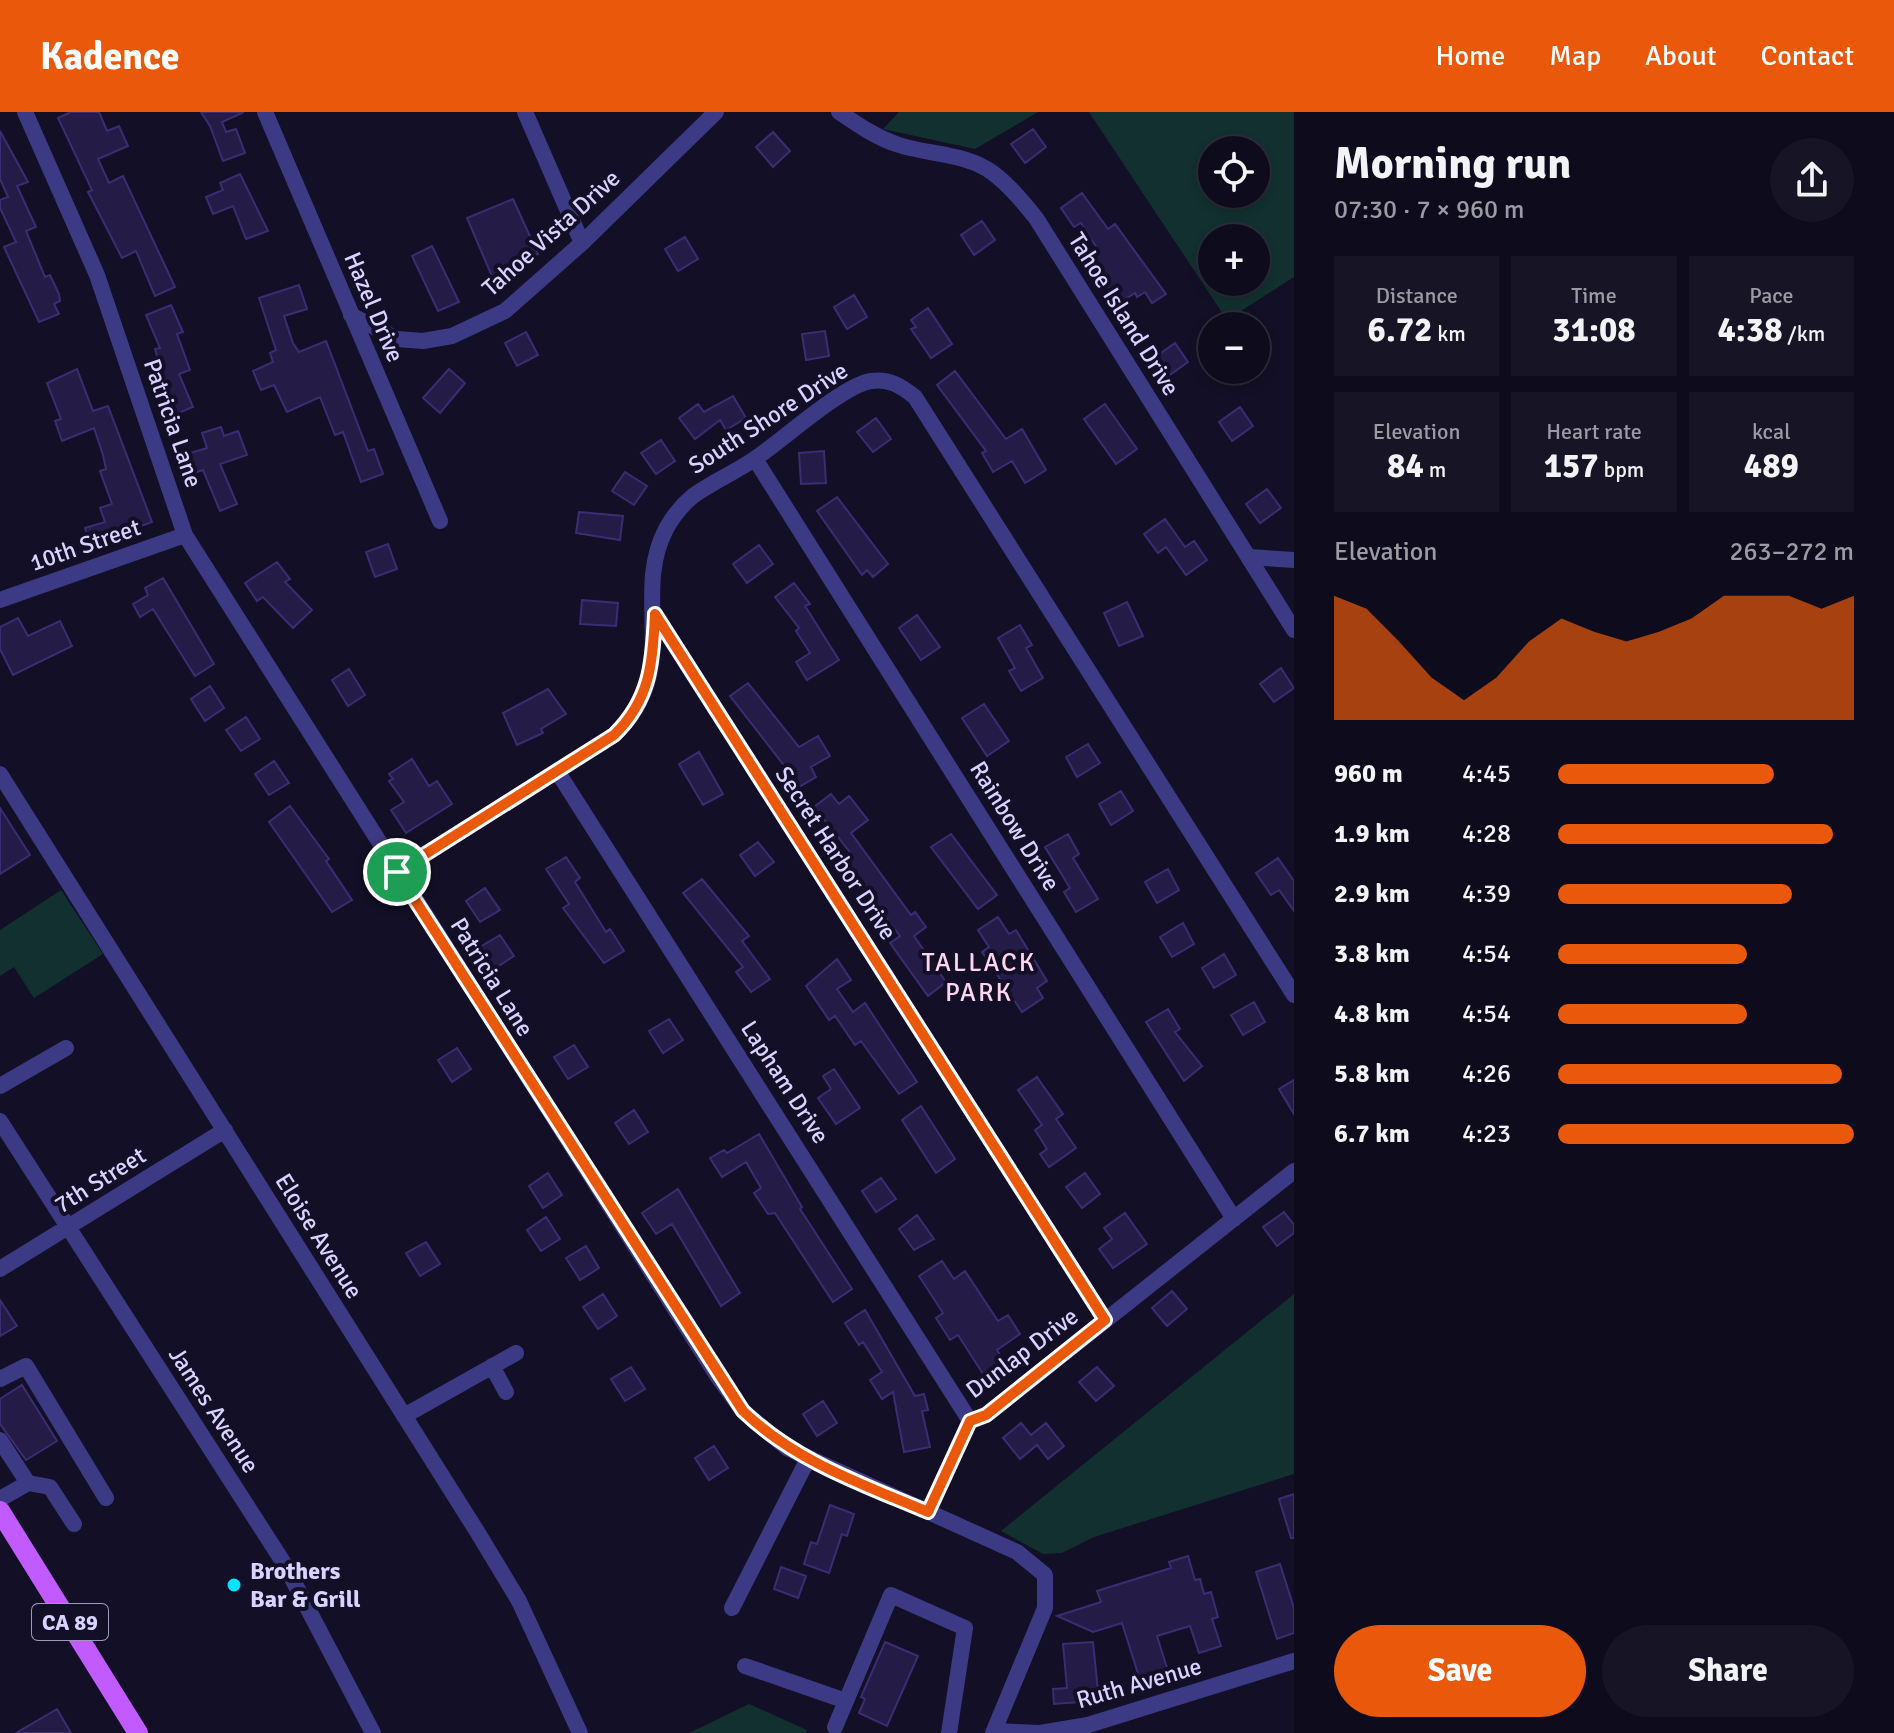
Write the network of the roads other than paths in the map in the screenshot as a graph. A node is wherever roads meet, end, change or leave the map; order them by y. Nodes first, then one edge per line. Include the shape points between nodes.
1 (25, 112) edge
2 (265, 112) edge
3 (525, 112) edge
4 (716, 112) edge
5 (839, 112) edge
6 (582, 243) junction
7 (351, 315) junction
8 (755, 459) junction
9 (440, 521) dead end
10 (185, 535) junction
11 (1249, 557) junction
12 (1294, 560) edge
13 (0, 600) edge
14 (655, 614) junction
15 (1294, 630) edge
16 (557, 771) junction
17 (0, 774) edge
18 (397, 872) junction
19 (1294, 995) edge
20 (66, 1048) dead end
21 (0, 1086) edge
22 (0, 1121) edge
23 (225, 1130) junction
24 (1294, 1171) edge
25 (1234, 1219) junction
26 (68, 1229) junction
27 (0, 1269) edge
28 (1105, 1320) junction
29 (516, 1353) dead end
30 (492, 1366) junction
31 (0, 1379) edge
32 (506, 1392) dead end
33 (404, 1416) junction
34 (970, 1421) junction
35 (0, 1440) edge
36 (808, 1459) junction
37 (28, 1483) junction
38 (106, 1498) dead end
39 (0, 1499) edge
40 (0, 1511) edge
41 (928, 1512) junction
42 (74, 1524) dead end
43 (732, 1608) dead end
44 (1294, 1661) edge
45 (745, 1666) dead end
46 (846, 1701) junction
47 (835, 1727) dead end
48 (993, 1732) edge
49 (138, 1733) edge
50 (373, 1733) edge
51 (580, 1733) edge
52 (949, 1733) edge

1 - 10 street, Patricia Lane via 97,275
2 - 7 street, Hazel Drive
3 - 6 street
4 - 6 street, Tahoe Vista Drive
5 - 11 street, Tahoe Island Drive via 900,145 964,159 991,171 1012,189 1036,218
6 - 7 street, Tahoe Vista Drive via 505,311 452,336 397,339
7 - 9 street, Hazel Drive
8 - 14 street, South Shore Drive via 677,511 659,552
8 - 19 street, South Shore Drive via 868,381 886,380 915,397
8 - 25 street, Rainbow Drive
10 - 13 street, 10th Street
10 - 18 street, Patricia Lane
11 - 12 street
11 - 15 street, Tahoe Island Drive
14 - 16 street, South Shore Drive via 649,682 632,718
14 - 28 street, Secret Harbor Drive
16 - 18 street, South Shore Drive
16 - 34 street, Lapham Drive
17 - 23 street, Eloise Avenue
18 - 36 street, Patricia Lane via 718,1377 770,1437
20 - 21 street
22 - 26 street, James Avenue
23 - 26 street, 7th Street
23 - 33 street, Eloise Avenue
24 - 25 street, Dunlap Drive
25 - 28 street, Dunlap Drive
26 - 27 street, 7th Street
26 - 50 street, James Avenue via 285,1565
28 - 34 street, Dunlap Drive via 986,1415
29 - 30 street
30 - 32 street
30 - 33 street
31 - 38 street via 26,1366
33 - 51 street, Eloise Avenue via 519,1601
34 - 41 street, Dunlap Drive
35 - 37 street
36 - 41 street, Patricia Lane
36 - 43 street
37 - 39 street
37 - 42 street via 50,1487
40 - 49 main road, CA 89
41 - 48 street, Patricia Lane via 1017,1552 1045,1575 1045,1608
44 - 48 street, Ruth Avenue via 1088,1725 1040,1733
45 - 46 street
46 - 47 street
46 - 52 street via 891,1595 965,1628

